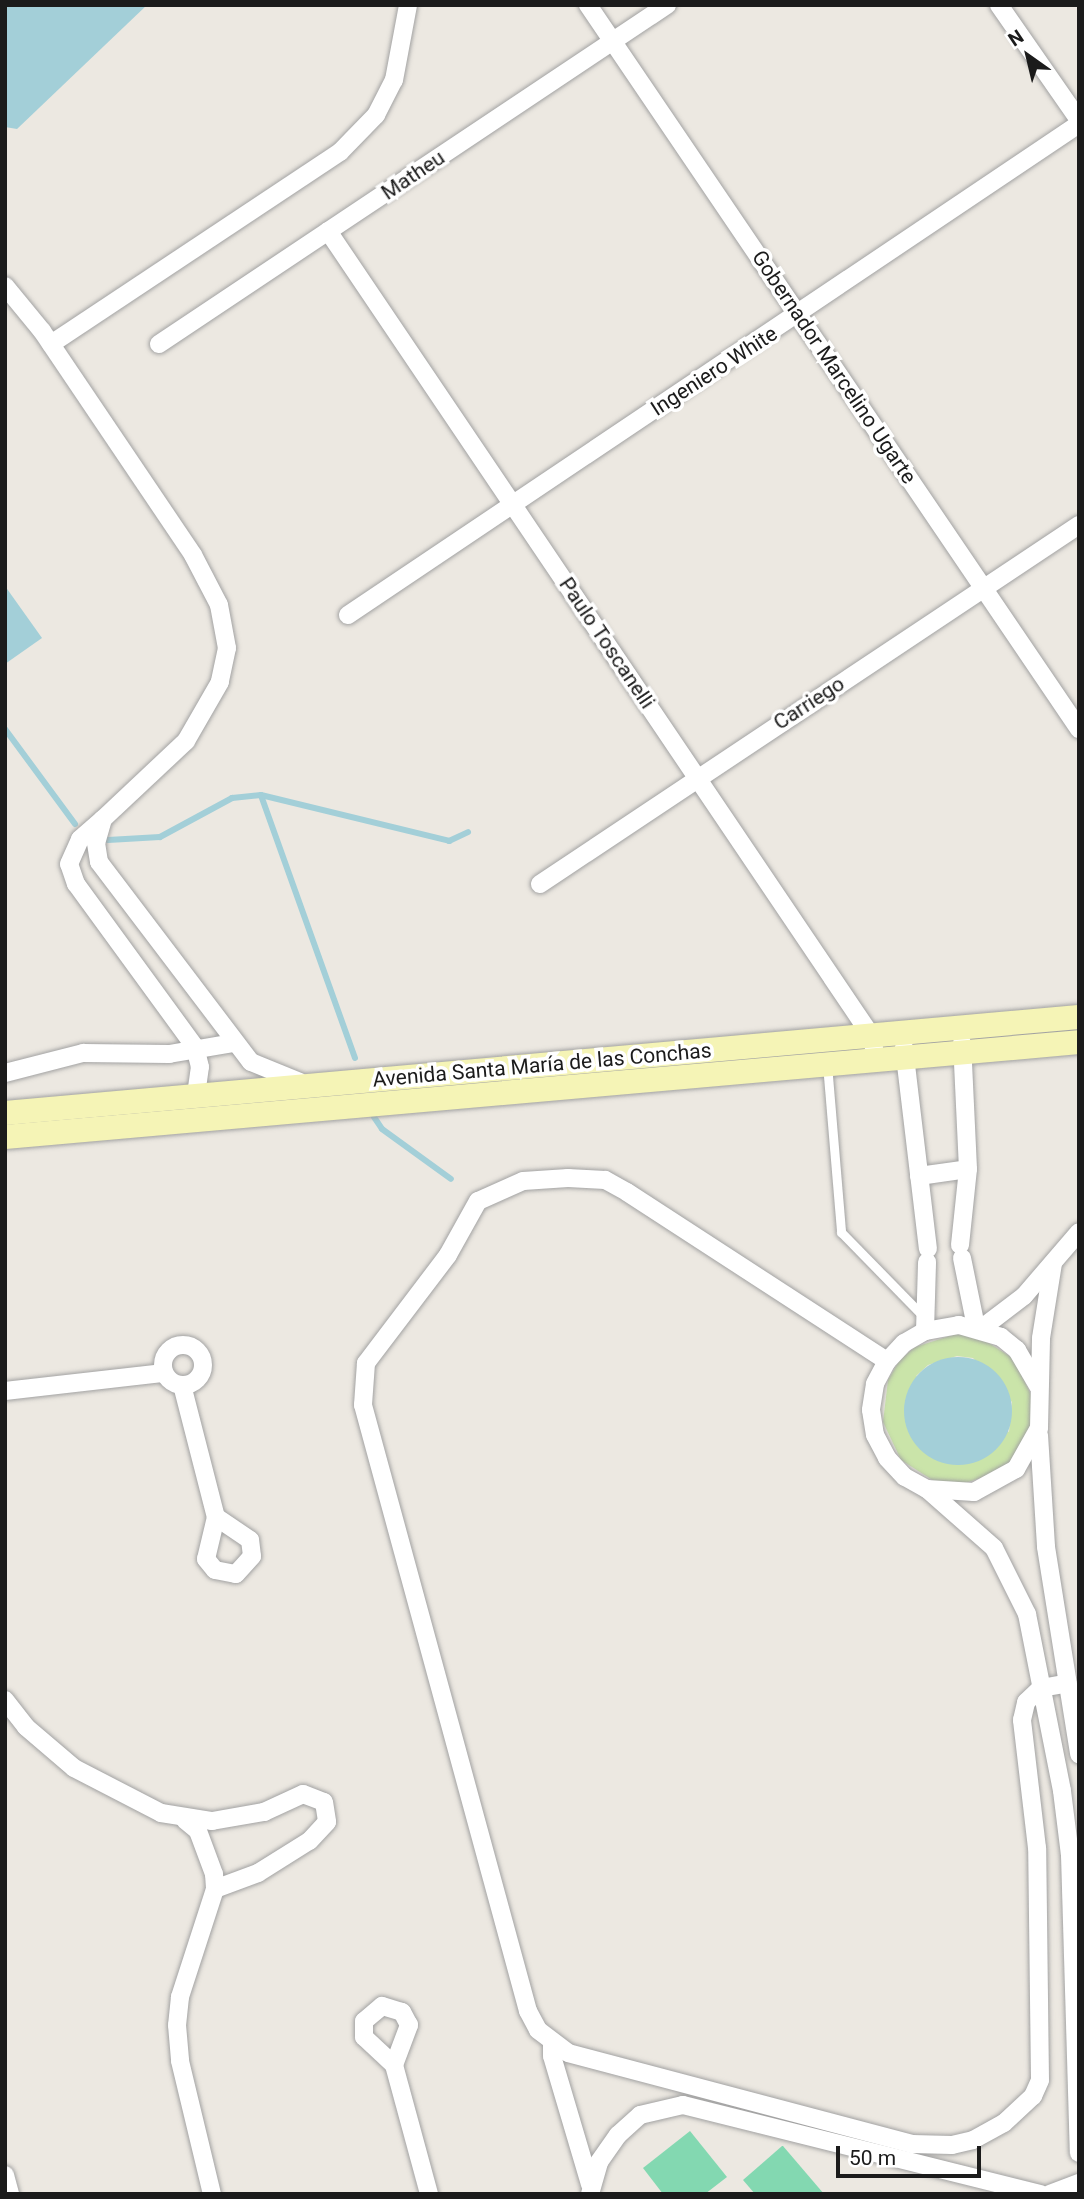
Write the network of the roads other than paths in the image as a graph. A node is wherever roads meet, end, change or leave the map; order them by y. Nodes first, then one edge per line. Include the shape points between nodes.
1 (408, 5) edge
2 (588, 5) edge
3 (667, 5) edge
4 (999, 5) edge
5 (613, 42) junction
6 (1079, 122) edge
7 (328, 231) junction
8 (5, 286) edge
9 (800, 316) junction
10 (51, 344) junction
11 (159, 344) dead end
12 (512, 503) junction
13 (1079, 525) edge
14 (983, 589) junction
15 (348, 615) dead end
16 (1079, 729) edge
17 (698, 776) junction
18 (103, 819) junction
19 (540, 884) dead end
20 (1073, 1017) edge
21 (961, 1033) junction
22 (892, 1041) junction
23 (1079, 1042) edge
24 (234, 1043) junction
25 (195, 1047) junction
26 (827, 1063) junction
27 (5, 1073) edge
28 (310, 1085) junction
29 (196, 1095) junction
30 (9, 1111) edge
31 (5, 1137) edge
32 (968, 1169) junction
33 (919, 1176) junction
34 (959, 1225) junction
35 (927, 1227) junction
36 (1079, 1233) edge
37 (1053, 1263) junction
38 (925, 1324) junction
39 (979, 1328) junction
40 (887, 1361) junction
41 (164, 1373) junction
42 (182, 1385) junction
43 (1038, 1386) junction
44 (5, 1391) edge
45 (1039, 1428) junction
46 (927, 1489) junction
47 (216, 1517) dead end
48 (1068, 1683) junction
49 (1041, 1688) junction
50 (5, 1700) edge
51 (1079, 1754) edge
52 (185, 1820) junction
53 (1073, 1835) edge
54 (215, 1889) junction
55 (552, 2043) junction
56 (394, 2065) dead end
57 (1078, 2143) edge
58 (5, 2175) edge
59 (1079, 2183) edge
60 (590, 2189) edge
61 (10, 2194) edge
62 (212, 2194) edge
63 (429, 2194) edge
64 (1041, 2194) edge
65 (1050, 2194) edge

1 - 10 street via 394,80 376,115 340,152
2 - 5 street, Gobernador Marcelino Ugarte
3 - 5 street, Matheu
4 - 6 street
5 - 7 street, Matheu
5 - 9 street, Gobernador Marcelino Ugarte
6 - 9 street, Ingeniero White
7 - 11 street, Matheu
7 - 12 street, Paulo Toscanelli
8 - 10 street
9 - 12 street, Ingeniero White
9 - 14 street, Gobernador Marcelino Ugarte
10 - 18 street via 211,585 227,648 220,682 186,741
12 - 15 street, Ingeniero White
12 - 17 street, Paulo Toscanelli
13 - 14 street, Carriego
14 - 16 street, Gobernador Marcelino Ugarte
14 - 17 street, Carriego
17 - 19 street, Carriego
17 - 22 street, Paulo Toscanelli
18 - 24 street via 96,843 99,862
18 - 25 street via 80,839 69,864 76,884
20 - 21 main road, Avenida Santa María de las Conchas
21 - 22 main road, Avenida Santa María de las Conchas
21 - 23 main road, Avenida Santa María de las Conchas
21 - 32 street
22 - 26 main road, Avenida Santa María de las Conchas
22 - 28 main road, Avenida Santa María de las Conchas
22 - 33 street
24 - 25 street
24 - 28 street via 251,1062 274,1075
25 - 27 street via 169,1054 83,1053
25 - 29 street via 201,1068
26 - 31 main road, Avenida Santa María de las Conchas
26 - 38 lane via 841,1232
28 - 29 main road, Avenida Santa María de las Conchas
29 - 30 main road, Avenida Santa María de las Conchas
32 - 33 street
32 - 34 street
33 - 35 street
34 - 35 street
34 - 39 street
35 - 38 street
36 - 37 street
37 - 39 street via 1024,1296
37 - 43 street via 1044,1305
38 - 39 street
38 - 40 street
39 - 43 street via 1017,1350
40 - 46 street via 873,1397 875,1435 887,1458 905,1477
40 - 55 street via 627,1192 605,1180 568,1178 523,1181 478,1201 448,1255 366,1363 362,1405 528,2011
41 - 42 street
41 - 42 street via 166,1356 173,1348 194,1349 203,1368 198,1378
41 - 44 street
42 - 47 street
43 - 45 street
45 - 46 street via 1016,1469 997,1483 962,1493
45 - 48 street via 1046,1547
46 - 49 street via 983,1534 1006,1566 1027,1614
48 - 49 street
48 - 51 street
49 - 53 street
49 - 55 street via 1026,1702 1022,1720 1037,1848 1040,2080 1033,2096 1004,2123 973,2140 952,2145 912,2144 568,2053
50 - 52 street via 33,1734 74,1768
52 - 54 street via 198,1831 215,1874
52 - 54 street via 237,1819 303,1794 324,1802 328,1811 324,1828 309,1841 258,1872
53 - 57 street
54 - 62 street via 180,1997 177,2025 180,2061
55 - 60 street via 555,2070
56 - 63 street
58 - 61 street
59 - 65 street
60 - 64 street via 618,2135 640,2115 683,2105

